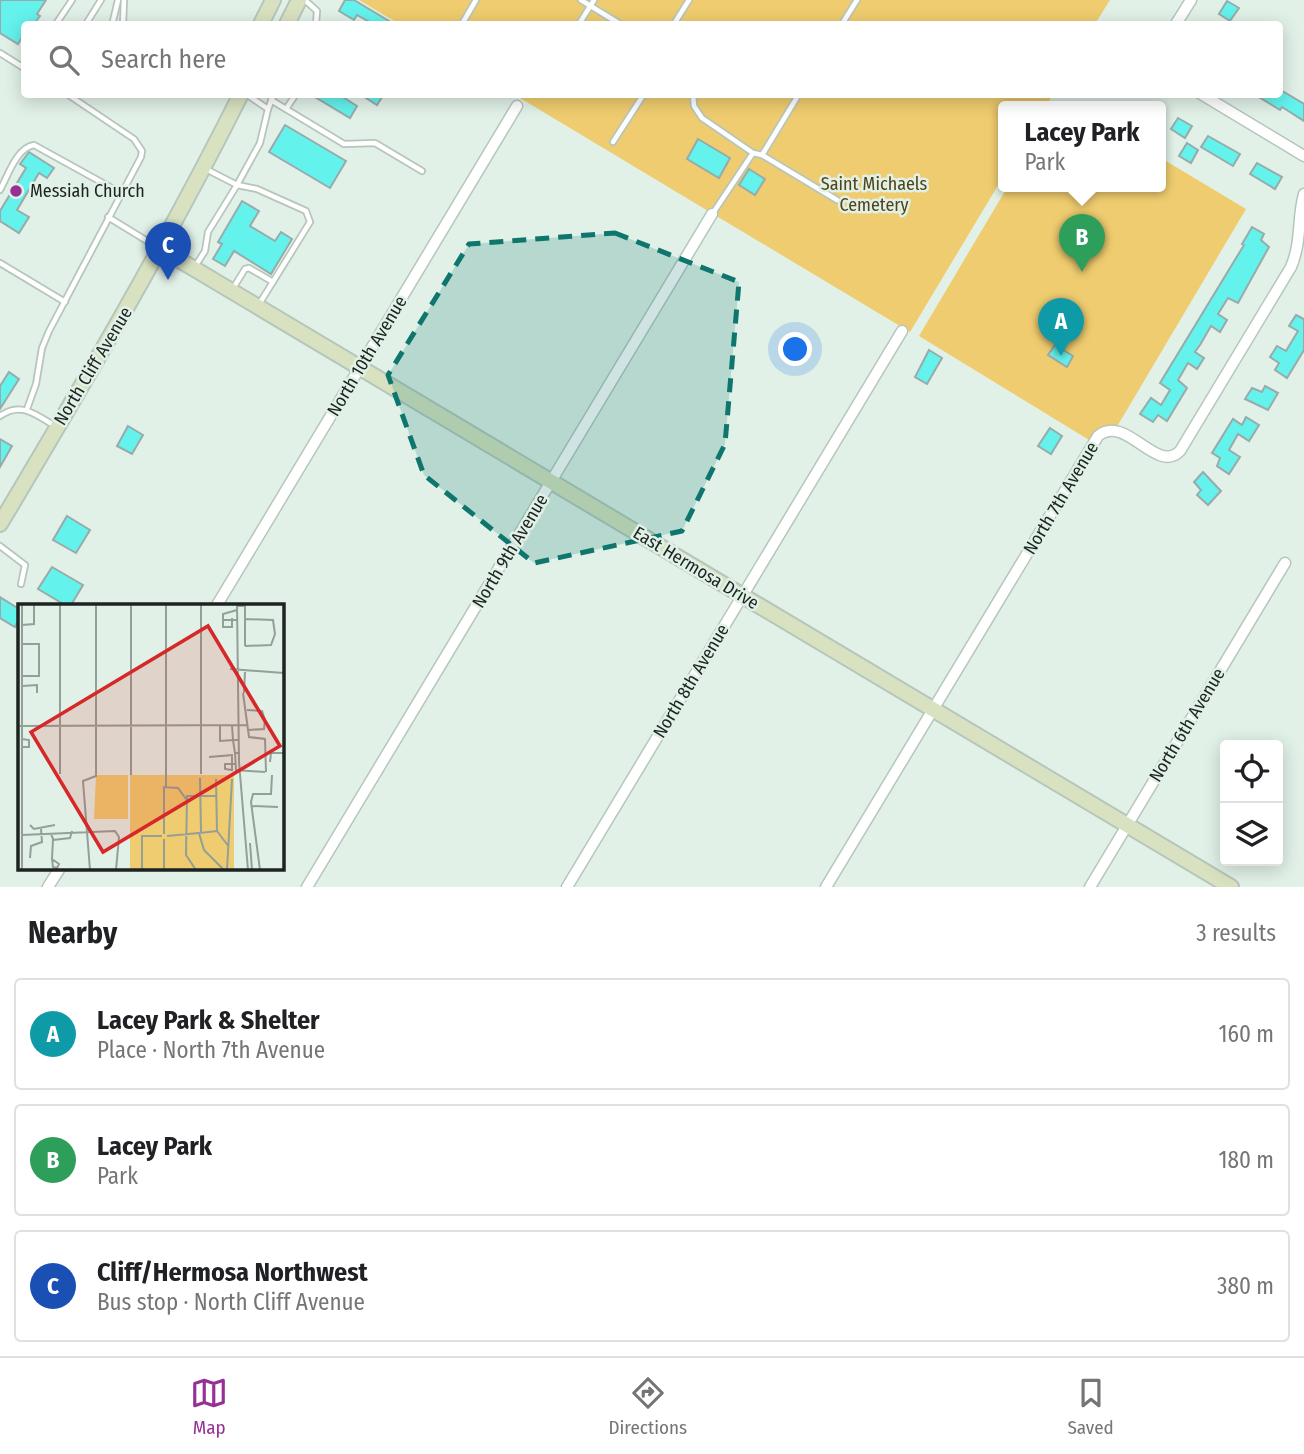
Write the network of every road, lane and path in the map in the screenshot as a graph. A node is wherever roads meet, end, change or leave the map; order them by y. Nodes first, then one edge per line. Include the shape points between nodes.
1 (72, 0) edge
2 (101, 0) edge
3 (118, 0) edge
4 (124, 0) edge
5 (274, 0) edge
6 (299, 0) edge
7 (305, 0) edge
8 (477, 0) edge
9 (581, 0) edge
10 (594, 0) edge
11 (689, 0) edge
12 (857, 0) edge
13 (1191, 0) edge
14 (590, 6) junction
15 (58, 21) edge
16 (88, 21) edge
17 (113, 21) dead end
18 (122, 21) edge
19 (263, 21) edge
20 (288, 21) edge
21 (316, 21) edge
22 (464, 21) edge
23 (581, 21) edge
24 (615, 21) edge
25 (677, 21) edge
26 (844, 21) edge
27 (1178, 21) edge
28 (0, 53) edge
29 (21, 66) edge
30 (73, 98) edge
31 (241, 98) edge
32 (250, 98) edge
33 (272, 98) edge
34 (273, 98) edge
35 (294, 98) edge
36 (641, 98) edge
37 (693, 98) edge
38 (797, 98) edge
39 (1208, 98) edge
40 (517, 106) dead end
41 (268, 109) junction
42 (286, 110) junction
43 (613, 142) dead end
44 (752, 153) junction
45 (762, 155) junction
46 (1304, 156) edge
47 (204, 168) junction
48 (422, 171) dead end
49 (237, 185) junction
50 (0, 190) edge
51 (121, 193) junction
52 (1304, 194) edge
53 (837, 201) dead end
54 (712, 214) joint
55 (108, 217) junction
56 (161, 249) junction
57 (0, 263) edge
58 (194, 268) junction
59 (273, 282) junction
60 (232, 291) junction
61 (65, 302) junction
62 (258, 307) junction
63 (902, 331) dead end
64 (360, 368) junction
65 (27, 409) junction
66 (0, 416) edge
67 (57, 427) junction
68 (551, 482) junction
69 (0, 524) edge
70 (0, 547) edge
71 (1285, 563) dead end
72 (21, 584) dead end
73 (743, 596) junction
74 (218, 604) edge
75 (933, 709) junction
76 (1127, 825) junction
77 (59, 870) edge
78 (48, 887) edge
79 (307, 887) edge
80 (567, 887) edge
81 (826, 887) edge
82 (1090, 887) edge
83 (1231, 887) edge

1 - 15 lane
2 - 16 lane
3 - 17 lane
4 - 18 lane
5 - 19 street
6 - 20 street
7 - 21 lane via 317,11
8 - 22 lane
9 - 14 lane
10 - 14 lane
11 - 25 lane
12 - 26 lane
13 - 27 street
14 - 23 lane
14 - 24 lane
28 - 29 lane
30 - 51 lane via 138,142 141,157
31 - 47 street, North Cliff Avenue
32 - 41 lane
33 - 41 lane
34 - 42 lane
35 - 42 lane
36 - 43 lane
37 - 44 lane via 702,118
38 - 45 lane
39 - 46 street
40 - 64 street, North 10th Avenue
41 - 49 lane via 260,143
42 - 48 lane via 344,145 375,144
44 - 45 lane
44 - 54 lane
45 - 53 lane
47 - 49 lane
47 - 56 street, North Cliff Avenue
49 - 58 lane via 208,232 205,251
49 - 59 lane via 257,188 310,216
50 - 51 lane via 21,152 34,145
51 - 55 lane
52 - 75 street, North 7th Avenue via 1298,250 1291,267 1180,451 1165,457 1115,430 1098,436
54 - 68 street, North 9th Avenue
55 - 56 lane
55 - 61 lane
56 - 58 street, East Hermosa Drive
56 - 67 street, North Cliff Avenue
57 - 61 lane
58 - 60 street, East Hermosa Drive
59 - 60 lane via 249,268
59 - 62 lane
60 - 62 street, East Hermosa Drive
61 - 65 lane via 42,348 37,384
62 - 64 street, East Hermosa Drive
63 - 73 street, North 8th Avenue
64 - 68 street, East Hermosa Drive
64 - 74 street, North 10th Avenue
65 - 66 lane
65 - 67 lane
67 - 69 street, North Cliff Avenue
68 - 73 street, East Hermosa Drive
68 - 79 street, North 9th Avenue
70 - 72 lane via 25,565
71 - 76 street, North 6th Avenue
73 - 75 street, East Hermosa Drive
73 - 80 street, North 8th Avenue
75 - 76 street, East Hermosa Drive
75 - 81 street, North 7th Avenue
76 - 82 street, North 6th Avenue
76 - 83 street, East Hermosa Drive
77 - 78 street

